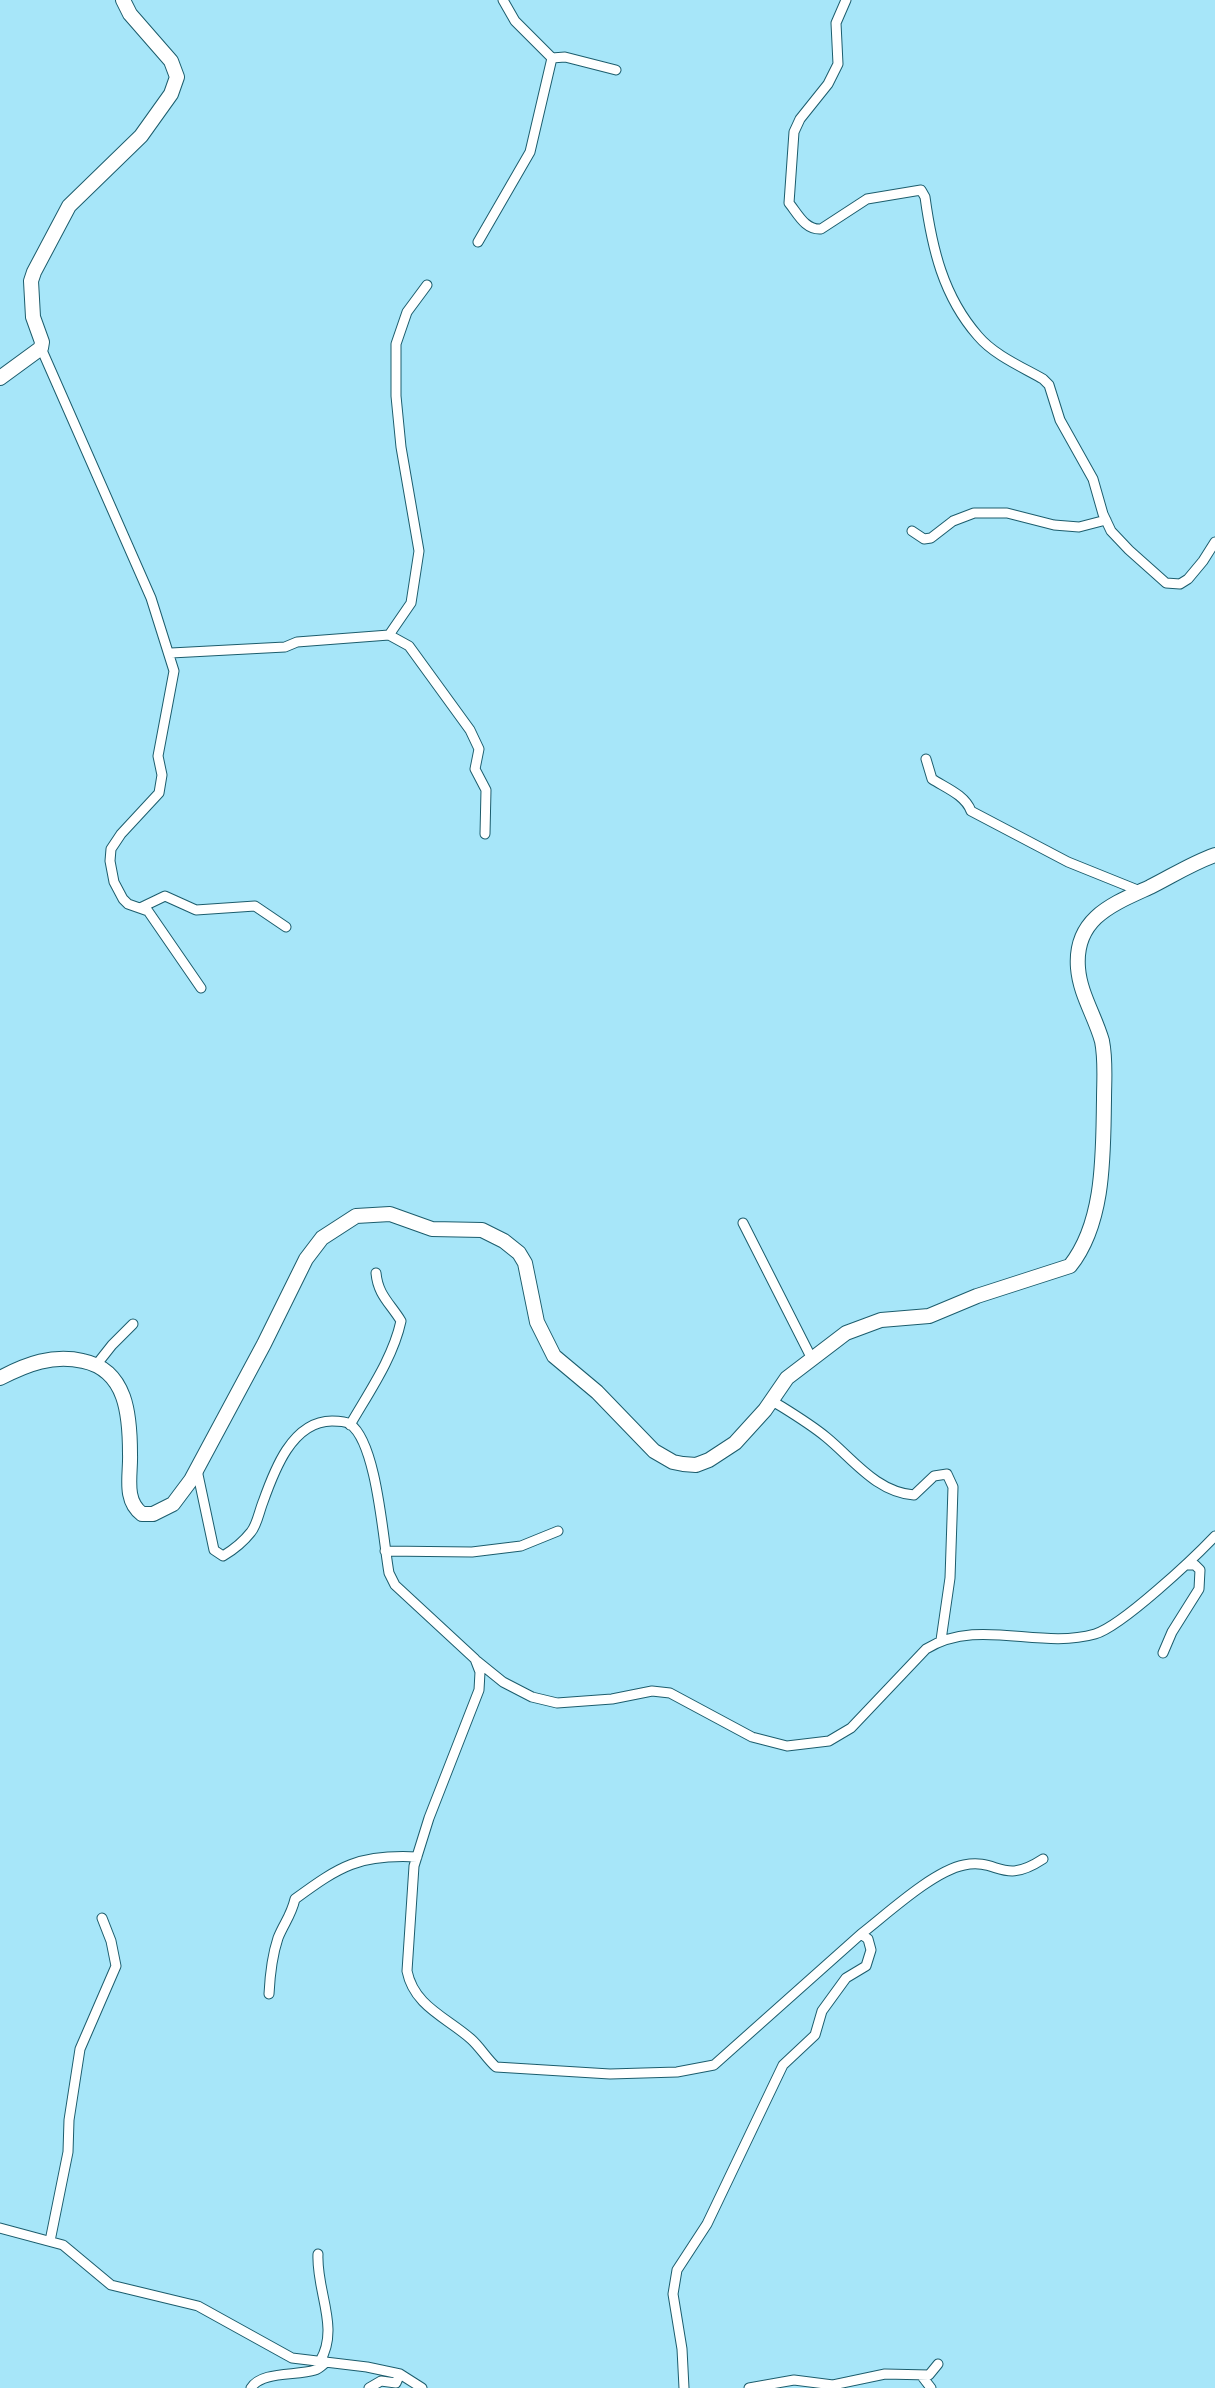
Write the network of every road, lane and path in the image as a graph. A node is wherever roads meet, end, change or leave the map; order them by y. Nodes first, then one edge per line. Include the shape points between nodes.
1 (123, 0) edge
2 (503, 0) edge
3 (846, 0) edge
4 (552, 58) junction
5 (616, 70) dead end
6 (478, 242) dead end
7 (427, 285) dead end
8 (41, 348) junction
9 (0, 378) edge
10 (1106, 520) junction
11 (912, 531) dead end
12 (1215, 542) edge
13 (389, 635) junction
14 (171, 653) junction
15 (926, 759) dead end
16 (485, 834) dead end
17 (1215, 855) edge
18 (1140, 891) junction
19 (140, 908) junction
20 (286, 927) dead end
21 (201, 988) dead end
22 (743, 1223) dead end
23 (376, 1273) dead end
24 (133, 1324) dead end
25 (812, 1359) junction
26 (97, 1364) junction
27 (0, 1378) edge
28 (771, 1400) junction
29 (350, 1425) junction
30 (197, 1470) junction
31 (558, 1531) dead end
32 (1215, 1536) edge
33 (385, 1551) junction
34 (1186, 1565) junction
35 (941, 1640) junction
36 (1163, 1653) dead end
37 (475, 1659) junction
38 (417, 1857) junction
39 (1043, 1859) dead end
40 (102, 1918) dead end
41 (861, 1934) junction
42 (269, 1994) dead end
43 (0, 2228) edge
44 (50, 2241) junction
45 (318, 2254) dead end
46 (324, 2362) junction
47 (938, 2364) dead end
48 (400, 2374) junction
49 (921, 2375) junction
50 (251, 2388) edge
51 (369, 2388) edge
52 (422, 2388) edge
53 (684, 2388) edge
54 (749, 2388) edge
55 (931, 2388) edge

1 - 8 street via 129,14 171,61 176,84 141,136 69,206 55,228 32,281 33,317
2 - 4 street via 515,21
3 - 10 street via 836,23 838,64 794,132 789,202 812,230 820,229 867,199 921,190 941,277 979,336 1049,385 1060,420 1093,479
4 - 5 street via 585,61
4 - 6 street via 530,152
7 - 13 street via 407,312 396,344 401,447 419,551 411,603
8 - 9 street
8 - 14 street
10 - 11 street via 1071,526 991,512 966,515 931,538 924,539
10 - 12 street via 1128,550 1166,583 1180,584 1188,579
13 - 14 street
13 - 16 street via 409,646 470,730 479,749 475,769 486,790
14 - 19 street via 174,671 158,756 162,775 159,794 111,849 114,882 123,899
15 - 18 street via 932,779 961,797 971,811 1068,862
17 - 18 street
18 - 25 street via 1098,913 1088,927 1078,956 1083,993 1102,1045 1105,1072 1101,1176 1087,1235 1078,1255 1070,1266 929,1316 880,1320 859,1327 836,1339
19 - 20 street via 165,896 195,910 255,906
19 - 21 street via 155,920
22 - 25 street
23 - 29 street via 383,1299 401,1321 386,1361
24 - 26 street
25 - 28 street via 787,1378
26 - 27 street via 60,1357
26 - 30 street via 113,1377 123,1394 129,1429 129,1485 138,1511 153,1514 173,1504
28 - 30 street via 742,1436 721,1453 696,1465 673,1462 654,1450 597,1392 554,1356 537,1322 525,1263 514,1249 482,1230 432,1229 390,1214 372,1213 356,1216 330,1230 312,1250
28 - 35 street via 822,1434 874,1480 899,1494 914,1495 934,1476 946,1474 953,1487 953,1511 950,1578
29 - 30 street via 322,1421 294,1440 273,1473 252,1531 223,1556 214,1550
29 - 33 street via 371,1459
31 - 33 street via 521,1546 471,1552
32 - 34 street
33 - 37 street via 388,1573 395,1585
34 - 35 street via 1097,1634 1066,1639 966,1633
34 - 36 street via 1195,1565 1200,1570 1199,1588
35 - 37 street via 926,1649 851,1728 829,1741 787,1746 752,1737 670,1693 652,1691 557,1703 532,1697 503,1682
37 - 38 street via 480,1672 479,1690
38 - 41 street via 407,1971 410,1986 422,2002 473,2040 496,2067 610,2074 677,2072 714,2065
38 - 42 street via 362,1859 332,1872 295,1899 270,1965
39 - 41 street via 1018,1872 962,1865 924,1885
40 - 44 street via 116,1966 80,2049 68,2152
41 - 53 street via 868,1939 871,1950 866,1966 846,1978 822,2011 815,2035 783,2065 707,2224 677,2270 673,2294
43 - 44 street
44 - 46 street via 63,2245 111,2286 198,2306 292,2358
45 - 46 street via 330,2337
46 - 48 street
46 - 50 street via 315,2370 287,2373 256,2382
47 - 49 street via 929,2375
48 - 51 street via 396,2383 381,2381
48 - 52 street
49 - 54 street via 885,2374 833,2385 794,2380
49 - 55 street

